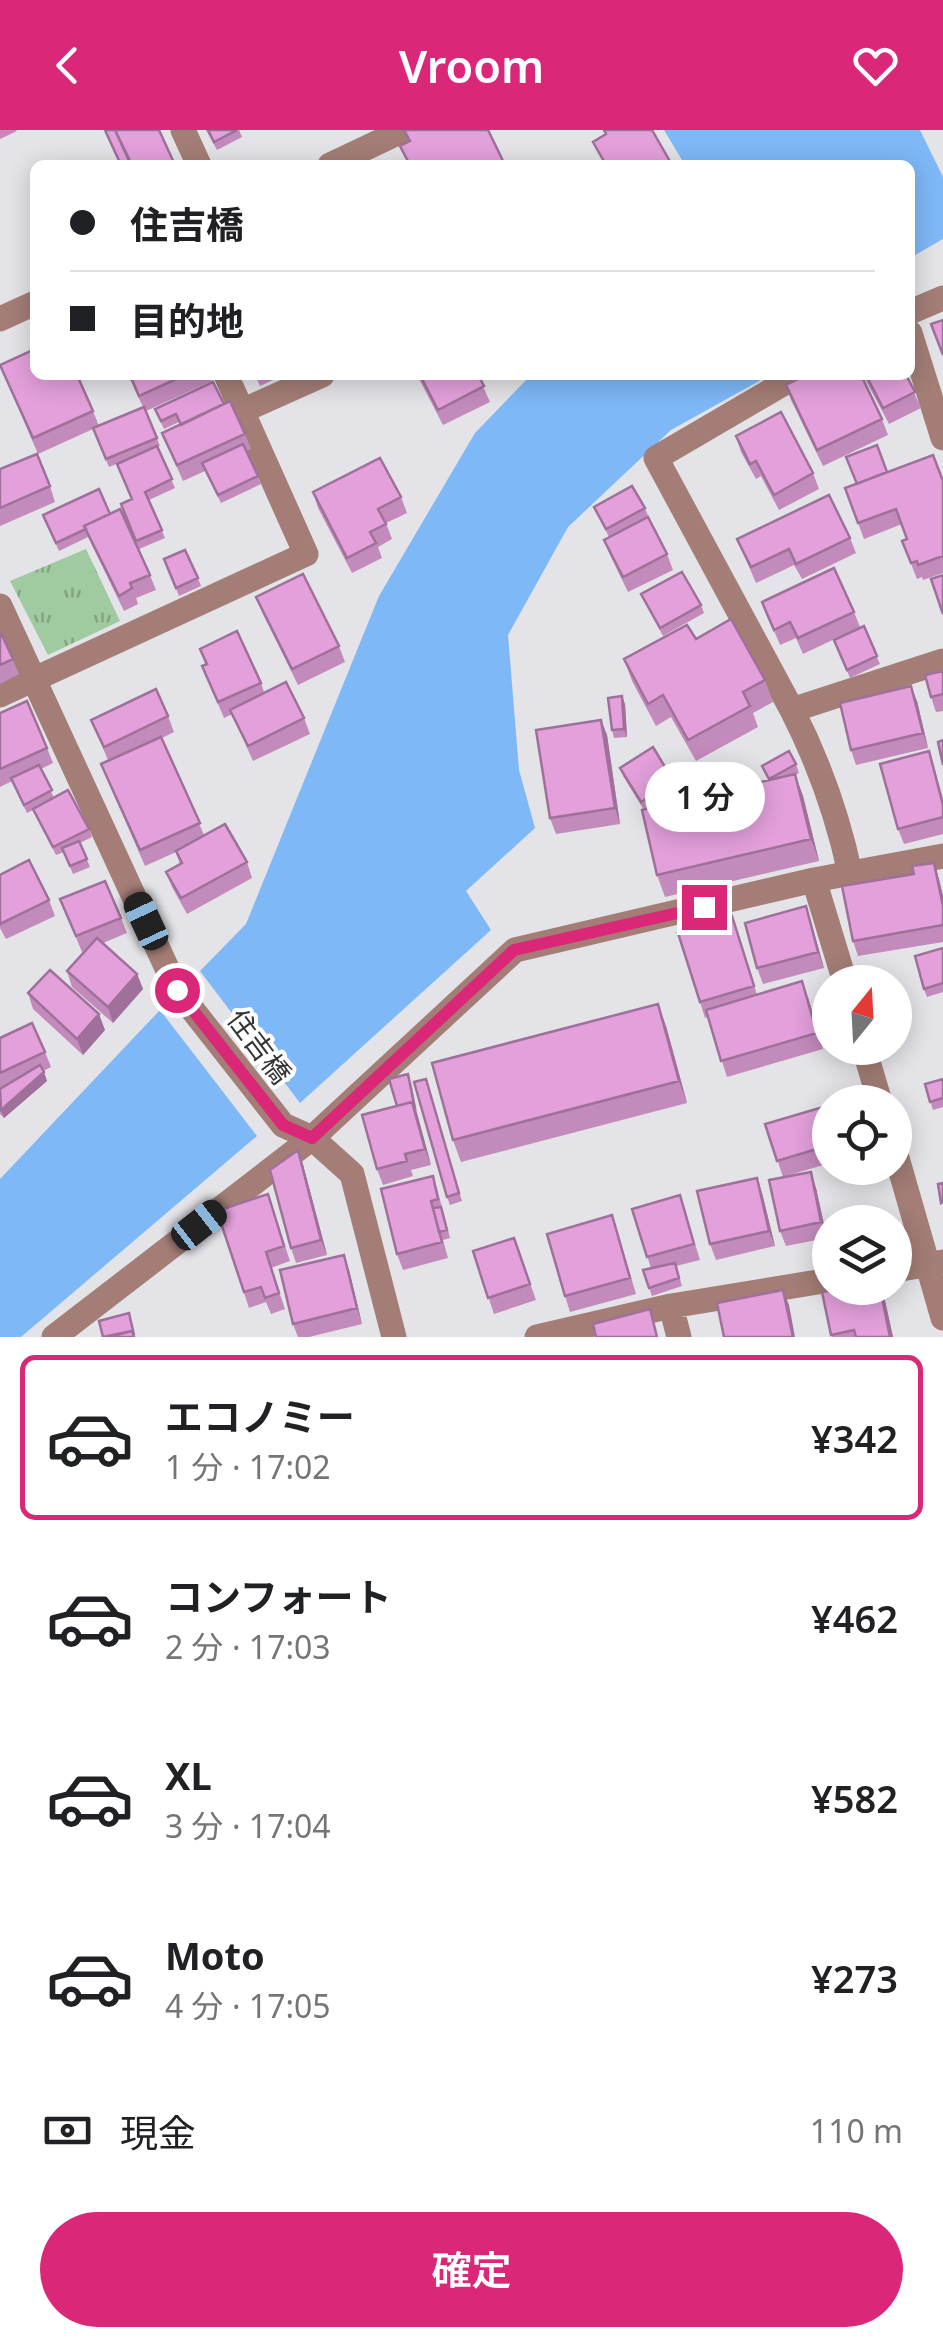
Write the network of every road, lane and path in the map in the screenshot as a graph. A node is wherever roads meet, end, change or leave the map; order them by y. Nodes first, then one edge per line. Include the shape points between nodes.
1 (183, 130) edge
2 (404, 130) edge
3 (197, 160) edge
4 (341, 160) edge
5 (943, 298) edge
6 (30, 305) edge
7 (915, 310) edge
8 (0, 319) edge
9 (915, 349) edge
10 (228, 380) edge
11 (311, 380) edge
12 (789, 380) edge
13 (242, 411) junction
14 (943, 438) edge
15 (0, 606) edge
16 (943, 661) edge
17 (34, 679) junction
18 (0, 696) edge
19 (792, 710) junction
20 (943, 856) edge
21 (850, 874) junction
22 (814, 880) junction
23 (840, 965) edge
24 (312, 1138) junction
25 (907, 1185) edge
26 (936, 1263) edge
27 (812, 1283) edge
28 (670, 1306) junction
29 (943, 1318) edge
30 (54, 1337) edge
31 (394, 1337) edge
32 (537, 1337) edge
33 (679, 1337) edge

1 - 3 street
2 - 4 street
5 - 7 street
6 - 8 street
9 - 14 street
10 - 13 street
11 - 13 street
12 - 19 street via 656,458
13 - 17 street via 306,554
15 - 17 street, 住吉橋
16 - 19 street
17 - 18 street
17 - 24 street, 住吉橋 via 177,990 283,1125
19 - 21 street
20 - 21 street
21 - 22 street
22 - 23 street
22 - 24 street via 514,950
24 - 30 street
24 - 31 street via 352,1174
25 - 26 street
26 - 29 street
27 - 28 street
28 - 32 street
28 - 33 street

